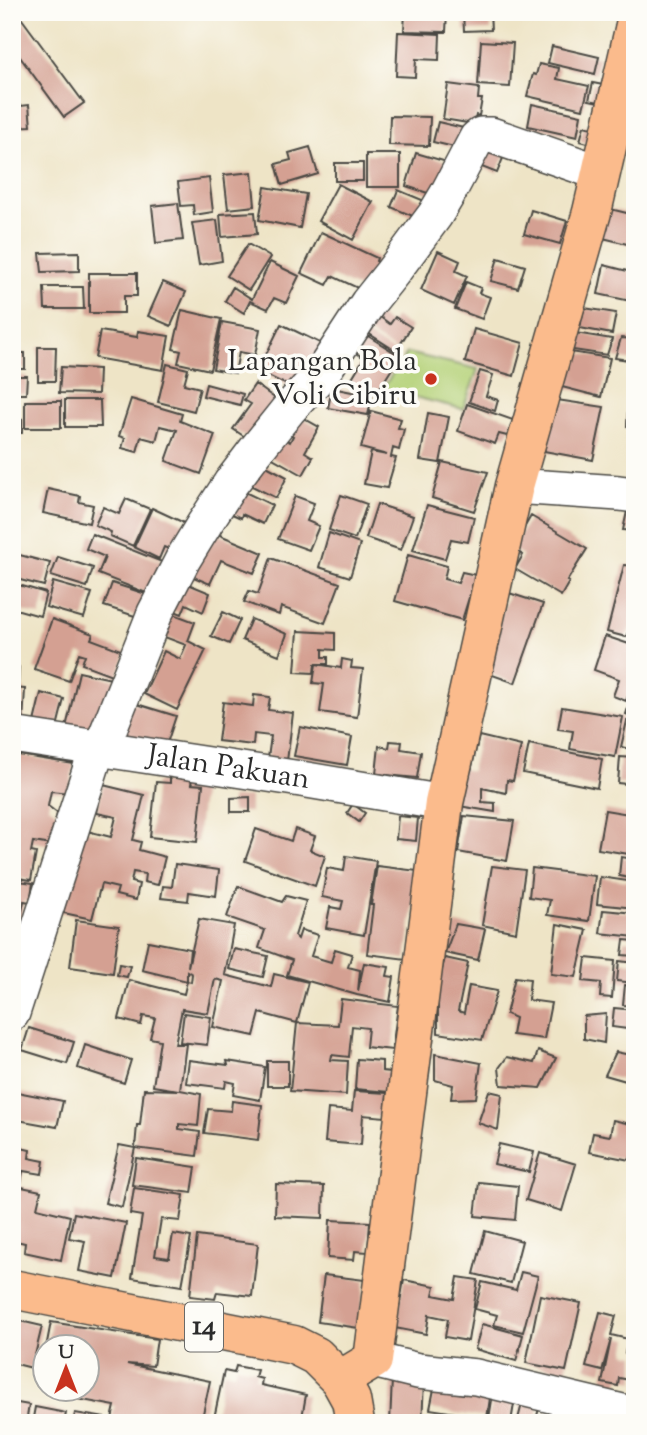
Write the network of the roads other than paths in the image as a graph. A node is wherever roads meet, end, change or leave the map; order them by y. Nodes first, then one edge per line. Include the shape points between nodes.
1 (635, 25) edge
2 (601, 173) junction
3 (514, 486) junction
4 (635, 495) edge
5 (12, 735) edge
6 (99, 749) junction
7 (444, 803) junction
8 (12, 1013) edge
9 (12, 1289) edge
10 (373, 1360) junction
11 (340, 1380) junction
12 (635, 1415) edge
13 (355, 1423) edge

1 - 2 main road
2 - 3 main road
2 - 6 street via 491,135 477,138 435,215 322,373 256,450 205,523 155,613
3 - 4 street
3 - 7 main road
5 - 6 street, Jalan Pakuan
6 - 7 street, Jalan Pakuan
6 - 8 street
7 - 10 main road
9 - 11 main road, 14 via 295,1345 316,1356
10 - 11 main road
10 - 12 street via 475,1377
11 - 13 main road, 14

